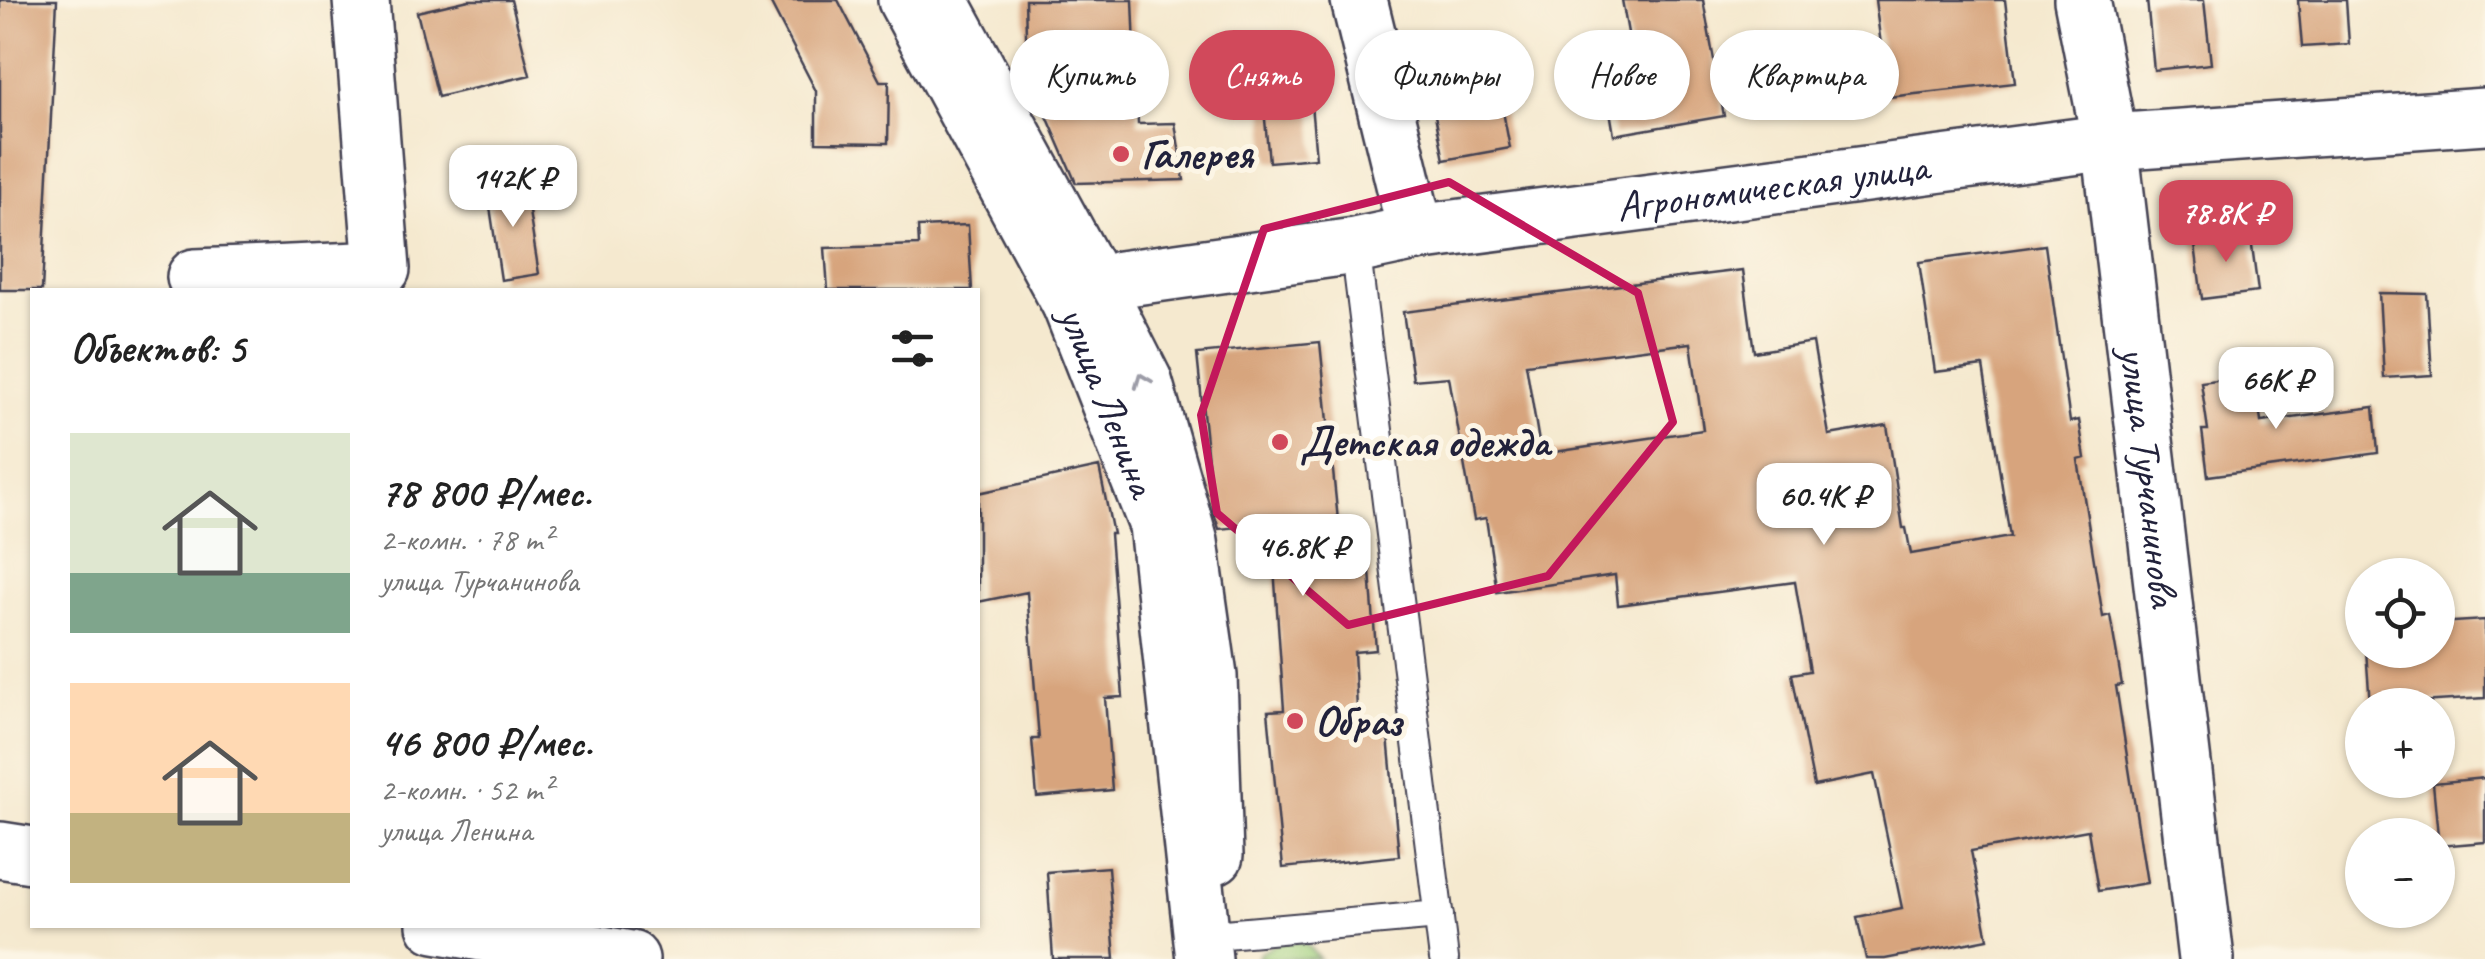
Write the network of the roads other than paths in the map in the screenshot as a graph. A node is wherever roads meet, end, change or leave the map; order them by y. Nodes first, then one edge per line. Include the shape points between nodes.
1 (362, 0) edge
2 (906, 0) edge
3 (940, 0) edge
4 (1359, 0) edge
5 (2082, 0) edge
6 (2485, 116) edge
7 (2110, 142) junction
8 (1416, 234) junction
9 (1355, 246) junction
10 (195, 277) dead end
11 (1084, 297) junction
12 (0, 850) edge
13 (30, 855) edge
14 (1440, 915) junction
15 (452, 928) edge
16 (1211, 947) edge
17 (631, 959) edge
18 (1444, 959) edge
19 (2206, 959) edge

1 - 10 street via 382,269
2 - 11 street, улица Ленина
3 - 11 street
4 - 8 street
5 - 7 street, улица Турчанинова
6 - 7 street, Агрономическая улица
7 - 8 street, Агрономическая улица
7 - 19 street, улица Турчанинова
8 - 9 street, Агрономическая улица
9 - 11 street, Агрономическая улица via 1120,279
9 - 14 lane
11 - 16 street, улица Ленина via 1158,526
12 - 13 street
14 - 16 lane
14 - 18 lane
15 - 17 street

